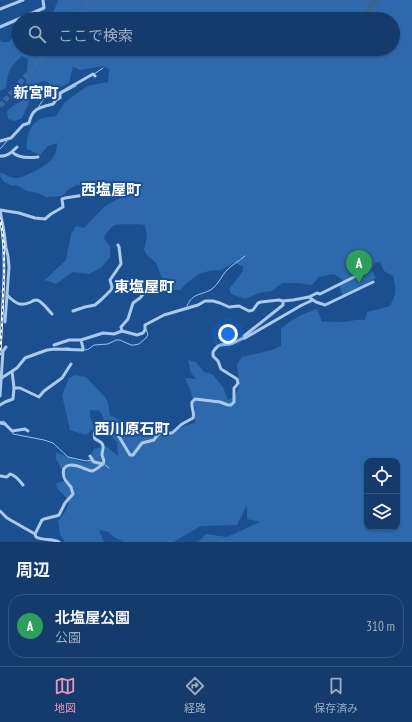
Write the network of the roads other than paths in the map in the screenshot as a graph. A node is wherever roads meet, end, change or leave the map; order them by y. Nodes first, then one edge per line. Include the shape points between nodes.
1 (23, 0) edge
2 (42, 0) edge
3 (0, 9) edge
4 (35, 12) edge
5 (12, 22) edge
6 (0, 27) edge
7 (94, 75) dead end
8 (0, 141) edge
9 (17, 148) dead end
10 (12, 152) junction
11 (0, 156) edge
12 (38, 157) dead end
13 (91, 194) dead end
14 (0, 210) edge
15 (118, 245) dead end
16 (358, 276) dead end
17 (372, 282) dead end
18 (151, 288) dead end
19 (8, 295) junction
20 (309, 297) junction
21 (313, 300) junction
22 (283, 301) junction
23 (73, 311) dead end
24 (52, 314) dead end
25 (5, 322) dead end
26 (122, 332) junction
27 (242, 338) junction
28 (81, 340) junction
29 (54, 345) dead end
30 (6, 347) dead end
31 (71, 364) dead end
32 (12, 371) junction
33 (1, 379) edge
34 (14, 388) junction
35 (0, 396) edge
36 (0, 405) edge
37 (0, 423) edge
38 (28, 431) dead end
39 (90, 456) dead end
40 (104, 464) junction
41 (0, 476) edge
42 (23, 485) dead end
43 (0, 511) edge
44 (35, 534) junction
45 (59, 542) edge

1 - 3 street
2 - 4 street via 44,8
5 - 6 street
7 - 8 street via 60,94 60,98 53,104 37,110 29,123 9,138
9 - 10 street
10 - 11 street via 4,157
10 - 12 street via 31,158
13 - 14 street via 62,199 63,207 45,219
14 - 19 street via 8,256
15 - 23 street via 121,264 110,280 112,287 109,293 95,305
16 - 20 street
17 - 21 street via 325,305
18 - 26 street via 133,304 128,319 121,327
19 - 24 street via 16,303 21,304 39,301
19 - 25 street
20 - 21 street
20 - 22 street
21 - 27 street
22 - 26 street via 261,302 249,311 239,306 230,307 205,301 164,315 145,325 143,333 137,335
22 - 27 street via 283,305
26 - 28 street via 103,333
27 - 40 street via 218,346 212,352 221,370 237,379 234,402 231,405 195,399 191,406 193,418 172,433 158,433 154,440 142,443 132,455 115,430 100,426 94,432 94,436 103,445
28 - 29 street via 69,340
28 - 32 street via 83,350 47,350 25,358
30 - 33 street via 3,351
31 - 34 street via 62,378 39,396
32 - 33 street
32 - 34 street
33 - 35 street
34 - 36 street via 13,399
37 - 38 street via 12,431
39 - 40 street via 94,462
40 - 44 street via 93,471 71,465 63,469 64,478 73,494 59,515 42,520
41 - 42 street via 7,477 12,474
43 - 44 street via 7,518
44 - 45 street via 39,539

